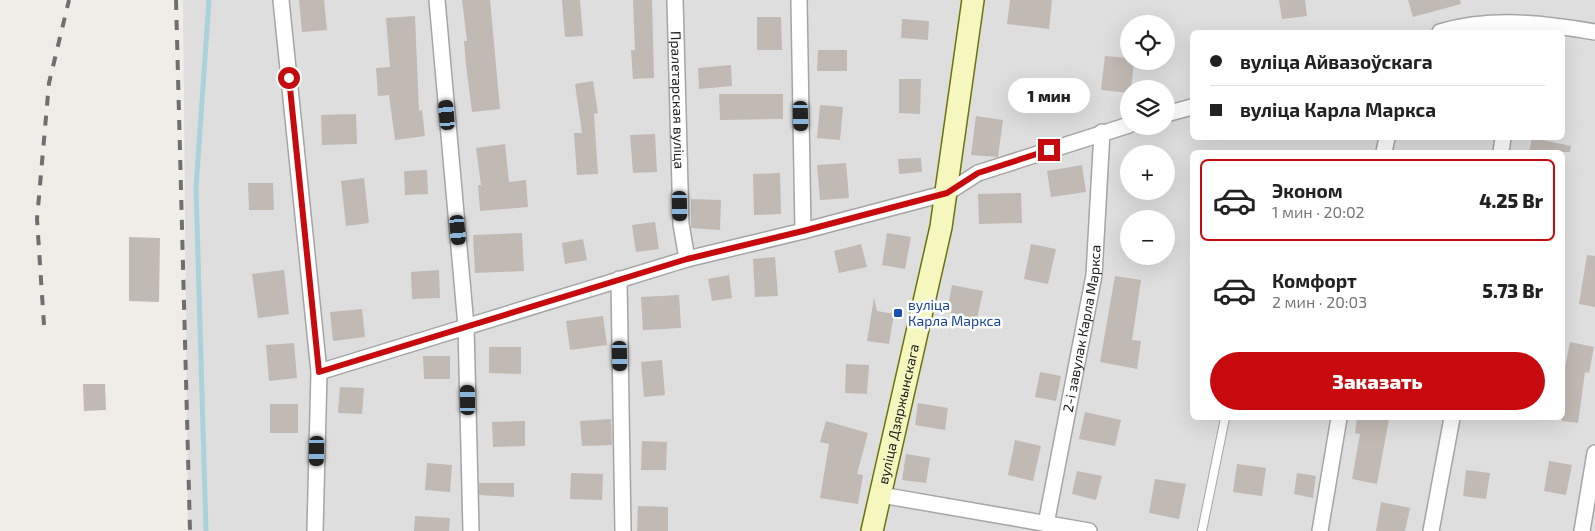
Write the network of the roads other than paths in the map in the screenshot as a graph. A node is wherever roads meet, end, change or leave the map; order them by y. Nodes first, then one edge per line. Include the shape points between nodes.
1 (281, 0) edge
2 (437, 0) edge
3 (675, 0) edge
4 (800, 0) edge
5 (973, 0) edge
6 (1524, 28) edge
7 (1450, 30) edge
8 (1560, 30) edge
9 (1565, 30) edge
10 (1595, 32) edge
11 (1190, 107) edge
12 (1175, 111) edge
13 (1120, 127) edge
14 (1102, 132) junction
15 (947, 193) junction
16 (803, 231) junction
17 (687, 259) junction
18 (619, 279) junction
19 (466, 326) junction
20 (319, 372) junction
21 (1225, 420) edge
22 (1339, 420) edge
23 (1452, 420) edge
24 (1595, 453) edge
25 (881, 496) junction
26 (1046, 524) junction
27 (315, 531) edge
28 (471, 531) edge
29 (623, 531) edge
30 (872, 531) edge
31 (1089, 531) edge
32 (1202, 531) edge
33 (1320, 531) edge
34 (1431, 531) edge
35 (1582, 531) edge

1 - 20 street
2 - 19 street
3 - 17 street, Пралетарская вуліца via 680,224
4 - 16 street
5 - 15 street, вуліца Дзяржынскага
6 - 7 street via 1486,23
6 - 8 street
9 - 10 street
11 - 12 street
13 - 14 street
14 - 15 street via 978,173
14 - 26 street, 2-і завулак Карла Маркса via 1094,275
15 - 16 street
15 - 25 street, вуліца Дзяржынскага
16 - 17 street
17 - 18 street
18 - 19 street
18 - 29 street
19 - 20 street
19 - 28 street
20 - 27 street
21 - 32 lane
22 - 33 street
23 - 34 street
24 - 35 street
25 - 26 street
25 - 30 street, вуліца Дзяржынскага
26 - 31 street

